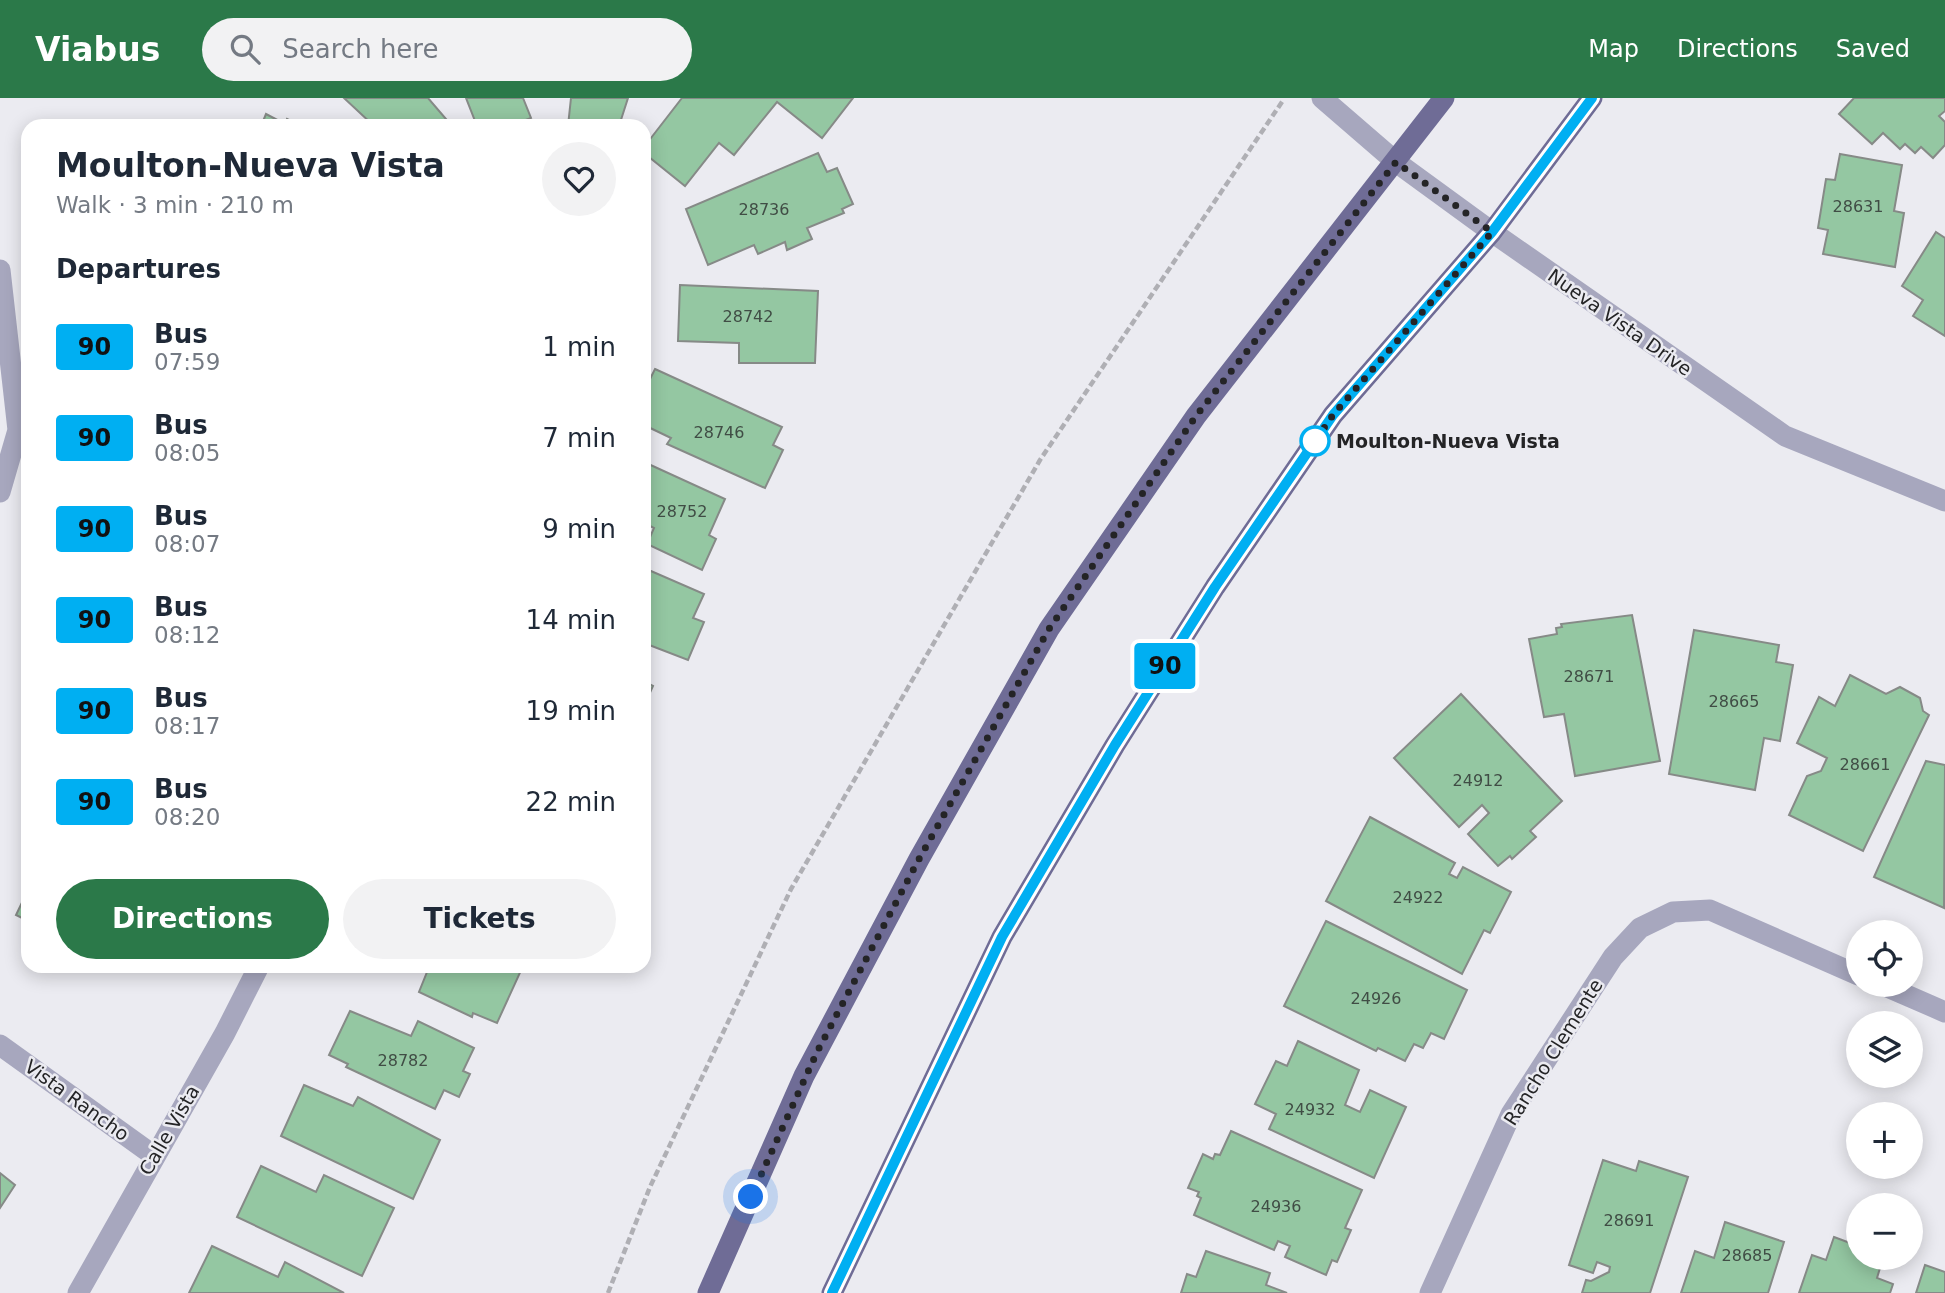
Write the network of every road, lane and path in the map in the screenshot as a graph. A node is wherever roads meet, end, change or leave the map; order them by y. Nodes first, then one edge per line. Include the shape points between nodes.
1 (1284, 98) edge
2 (1322, 98) edge
3 (1444, 98) edge
4 (1592, 98) edge
5 (1396, 162) junction
6 (1492, 232) junction
7 (0, 270) edge
8 (0, 492) edge
9 (1945, 502) edge
10 (1846, 970) edge
11 (255, 973) edge
12 (1911, 997) edge
13 (1945, 1012) edge
14 (0, 1045) edge
15 (153, 1155) junction
16 (78, 1293) edge
17 (608, 1293) edge
18 (708, 1293) edge
19 (832, 1293) edge
20 (1430, 1293) edge

1 - 17 path via 1040,460 790,889 650,1187
2 - 5 street, Nueva Vista Drive
3 - 5 main road
4 - 6 main road
5 - 6 street, Nueva Vista Drive
5 - 18 main road via 1196,416 1049,629 804,1076
6 - 9 street, Nueva Vista Drive via 1785,436
6 - 19 main road via 1333,415 1215,587 1115,745 1002,937
7 - 8 street via 18,430
10 - 20 street, Rancho Clemente via 1710,910 1673,912 1640,929 1614,957 1511,1114
11 - 15 street, Calle Vista
12 - 13 street
14 - 15 street, Vista Rancho
15 - 16 street, Calle Vista

